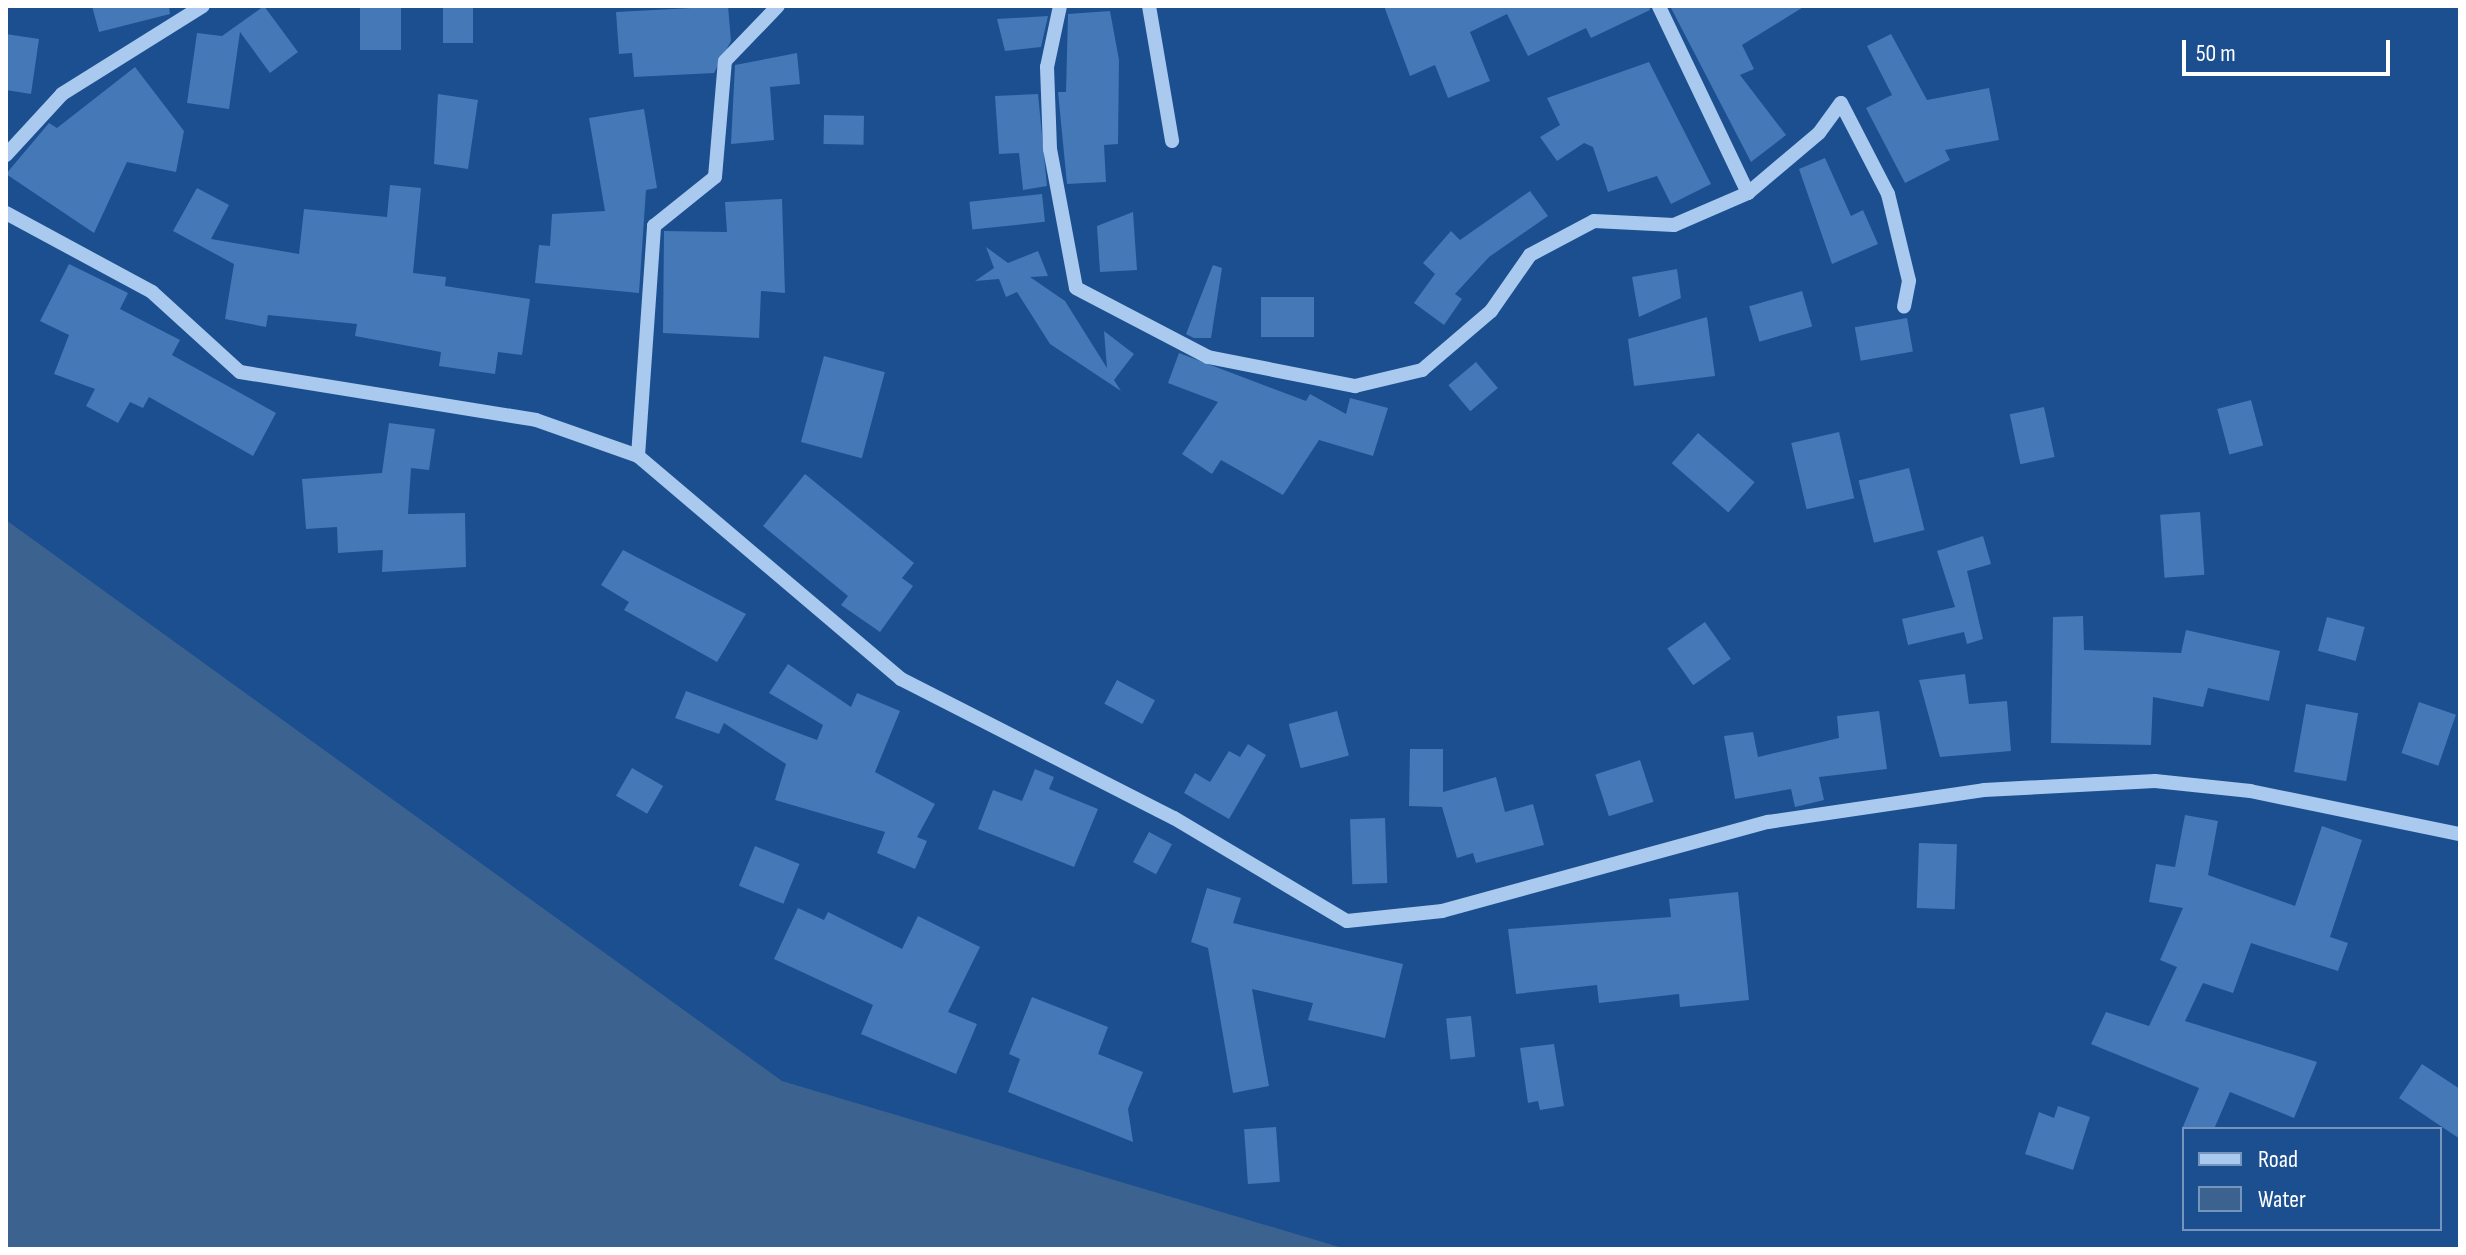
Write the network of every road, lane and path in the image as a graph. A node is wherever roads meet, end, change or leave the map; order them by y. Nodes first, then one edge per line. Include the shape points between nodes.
1 (203, 6) edge
2 (778, 6) edge
3 (1060, 6) edge
4 (1149, 6) edge
5 (1659, 6) edge
6 (1172, 141) dead end
7 (6, 155) edge
8 (1748, 193) junction
9 (6, 213) edge
10 (1904, 307) dead end
11 (638, 456) junction
12 (2460, 834) edge

1 - 7 street via 62,94
2 - 11 street via 725,61 715,177 654,226
3 - 8 street via 1047,67 1050,149 1076,288 1208,357 1355,386 1422,370 1491,311 1530,255 1594,221 1674,225
4 - 6 street
5 - 8 street
8 - 10 street via 1819,133 1841,103 1888,194 1909,281
9 - 11 street via 152,292 240,372 536,420
11 - 12 street via 901,679 1174,818 1347,921 1442,911 1768,822 1984,790 2155,781 2250,791

